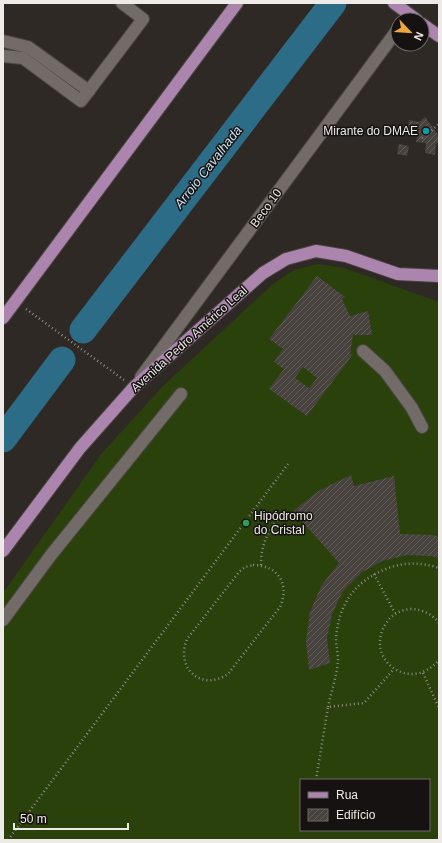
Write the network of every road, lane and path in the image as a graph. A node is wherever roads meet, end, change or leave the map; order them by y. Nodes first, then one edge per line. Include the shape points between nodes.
1 (122, 3) edge
2 (237, 3) edge
3 (394, 3) edge
4 (404, 12) edge
5 (430, 30) edge
6 (439, 36) edge
7 (390, 39) edge
8 (3, 41) edge
9 (3, 56) edge
10 (89, 91) junction
11 (439, 124) edge
12 (422, 138) dead end
13 (439, 276) edge
14 (15, 301) junction
15 (3, 318) edge
16 (363, 351) dead end
17 (134, 387) junction
18 (181, 394) dead end
19 (422, 428) dead end
20 (288, 464) dead end
21 (279, 517) dead end
22 (3, 551) edge
23 (261, 565) junction
24 (439, 568) edge
25 (374, 574) junction
26 (396, 613) junction
27 (3, 620) edge
28 (439, 623) edge
29 (439, 660) edge
30 (394, 669) junction
31 (423, 672) junction
32 (328, 707) junction
33 (439, 708) edge
34 (316, 779) edge
35 (8, 840) edge

1 - 10 lane via 143,19
2 - 14 main road
3 - 4 main road
5 - 6 main road
7 - 17 lane, Beco 10
8 - 10 lane via 28,47
9 - 10 lane via 23,58 81,101
11 - 12 path
13 - 17 main road, Avenida Pedro Américo Leal via 398,274 346,256 316,251 286,259 264,273
14 - 15 main road
14 - 17 path
16 - 19 lane via 385,371 412,408
17 - 22 main road, Avenida Pedro Américo Leal via 80,448
18 - 27 lane
20 - 35 path
21 - 23 path via 264,542
23 - 23 path via 245,567 239,572 187,639 183,653 184,661 199,678 214,680 228,674 280,607 284,592 280,577
24 - 25 path via 427,564 399,564
25 - 26 path
25 - 32 path via 354,589 340,614 336,639 338,660
26 - 28 path via 416,609 427,612
26 - 30 path via 388,619 380,636 382,654
29 - 31 path
30 - 31 path via 403,673
30 - 32 path via 364,703
31 - 33 path
32 - 34 path

